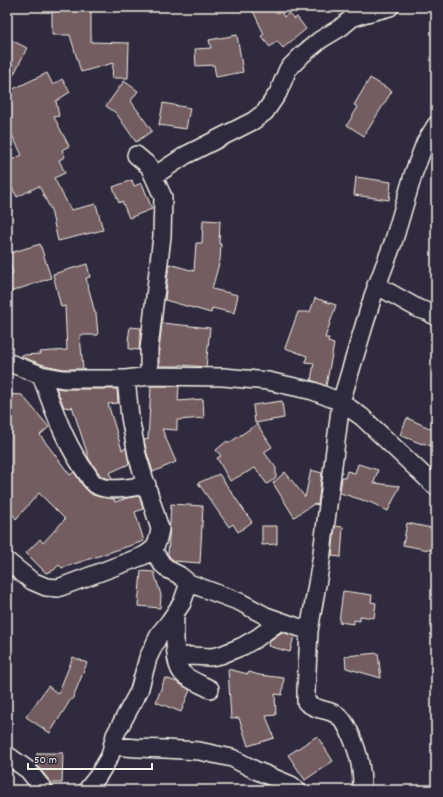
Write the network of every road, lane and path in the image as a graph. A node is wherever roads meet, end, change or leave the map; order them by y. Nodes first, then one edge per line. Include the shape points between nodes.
1 (390, 7) edge
2 (436, 125) edge
3 (136, 155) dead end
4 (154, 176) junction
5 (376, 285) junction
6 (436, 317) edge
7 (7, 362) edge
8 (41, 375) junction
9 (149, 376) junction
10 (126, 379) junction
11 (341, 402) junction
12 (146, 485) junction
13 (436, 486) edge
14 (153, 550) junction
15 (7, 561) edge
16 (189, 583) junction
17 (175, 614) junction
18 (280, 621) junction
19 (309, 631) junction
20 (177, 657) junction
21 (210, 689) dead end
22 (112, 746) junction
23 (7, 755) edge
24 (44, 790) edge
25 (87, 790) edge
26 (297, 790) edge
27 (361, 790) edge

1 - 4 street via 352,18 320,40 288,69 278,93 265,112 253,121 186,155
2 - 5 street via 425,143 414,172 393,243
3 - 4 street via 149,166
4 - 9 street via 163,197 164,212 149,349
5 - 6 street
5 - 11 street
7 - 8 street
8 - 10 street via 63,379
8 - 12 street via 70,448 96,486 110,489
9 - 10 street
9 - 11 street via 223,377 268,381 313,391
10 - 12 street via 137,455
11 - 13 street via 362,417
11 - 19 street via 321,561
12 - 14 street via 160,529
14 - 15 street via 58,588 32,582
14 - 16 street via 162,564
16 - 17 street
16 - 18 street via 240,602
17 - 20 street
17 - 22 street via 160,633 148,658 139,691 115,735
18 - 19 street
18 - 20 street via 257,638 221,655
19 - 27 street via 306,702 312,707 339,716 348,728 361,771
20 - 21 street via 182,673
22 - 25 street via 110,756
22 - 26 street via 199,751 232,758
23 - 24 street via 28,770

